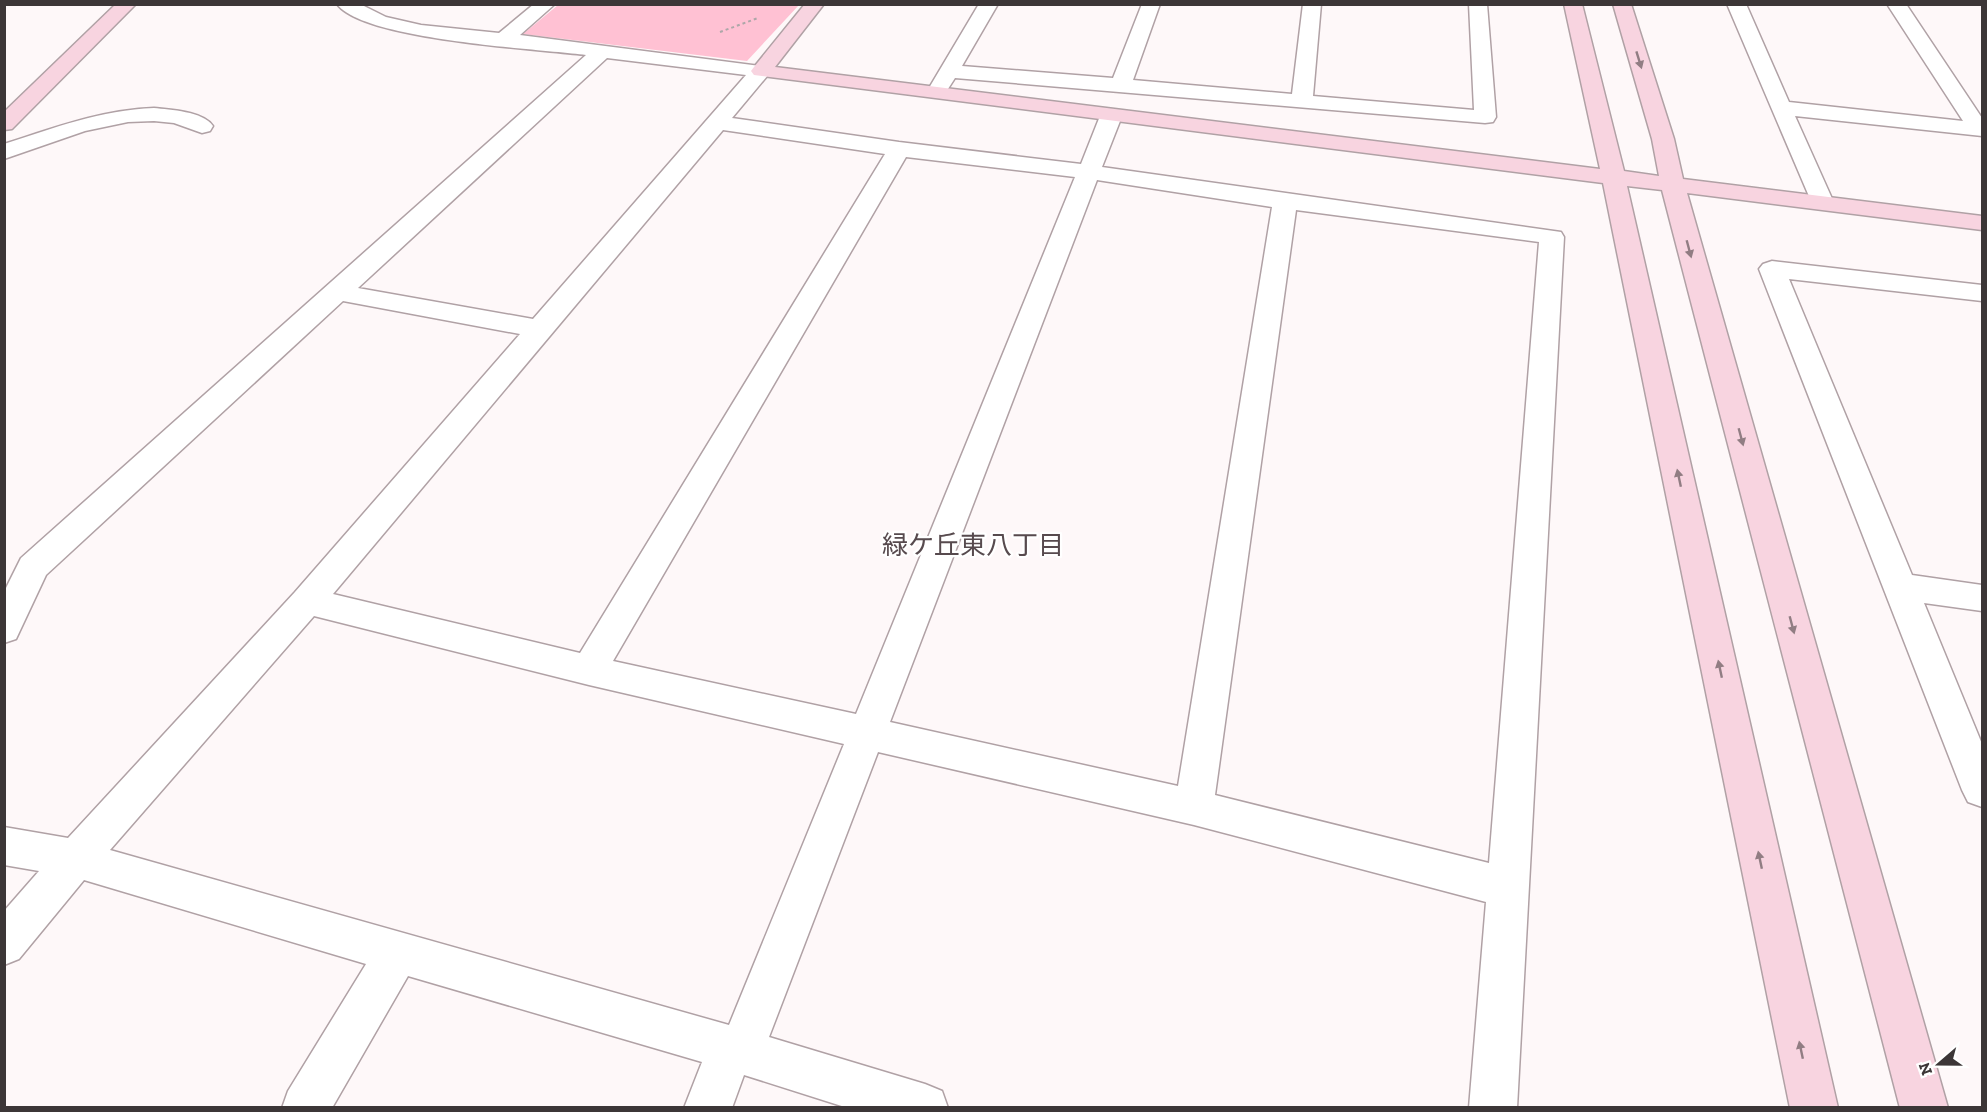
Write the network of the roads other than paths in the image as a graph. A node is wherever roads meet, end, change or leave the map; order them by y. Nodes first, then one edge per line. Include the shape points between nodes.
1 (128, 4) edge
2 (546, 4) edge
3 (815, 4) edge
4 (989, 4) edge
5 (1151, 4) edge
6 (1312, 4) edge
7 (1479, 4) edge
8 (1573, 4) edge
9 (1622, 4) edge
10 (1737, 4) edge
11 (1896, 4) edge
12 (358, 7) edge
13 (503, 39) junction
14 (603, 51) junction
15 (761, 71) junction
16 (949, 71) junction
17 (1121, 85) junction
18 (936, 93) junction
19 (1302, 101) junction
20 (1781, 108) junction
21 (1111, 116) junction
22 (716, 122) junction
23 (4, 124) edge
24 (202, 126) dead end
25 (1981, 130) edge
26 (899, 149) junction
27 (4, 152) edge
28 (1090, 172) junction
29 (1614, 179) junction
30 (1672, 183) junction
31 (1285, 202) junction
32 (1822, 203) junction
33 (1983, 223) edge
34 (337, 292) junction
35 (1983, 294) edge
36 (541, 329) junction
37 (1900, 586) junction
38 (1983, 598) edge
39 (307, 601) junction
40 (4, 629) edge
41 (589, 670) junction
42 (867, 734) junction
43 (1983, 790) edge
44 (1194, 807) junction
45 (4, 846) edge
46 (76, 858) junction
47 (1508, 888) junction
48 (4, 944) edge
49 (398, 952) junction
50 (735, 1050) junction
51 (305, 1107) edge
52 (708, 1107) edge
53 (925, 1107) edge
54 (1493, 1107) edge
55 (1814, 1107) edge
56 (1924, 1107) edge

1 - 23 street
2 - 13 street
3 - 15 street
4 - 16 street
5 - 17 street
6 - 19 street
7 - 19 street via 1485,117
8 - 29 street
9 -> 30 street via 1663,139
10 - 20 street
11 - 25 street
12 - 13 street via 392,24
13 - 14 street
14 - 15 street
14 - 34 street
15 - 18 street
15 - 22 street
16 - 17 street
16 - 18 street
17 - 19 street
18 - 21 street
20 - 25 street
20 - 32 street
21 - 28 street
21 - 29 street
22 - 26 street
22 - 36 street
24 - 27 street via 182,116 129,114
26 - 28 street
26 - 41 street
28 - 31 street
28 - 42 street
29 - 30 street
55 -> 29 street
30 - 32 street
30 -> 56 street
31 - 44 street
31 - 47 street via 1552,237
32 - 33 street
34 - 36 street
34 - 40 street via 33,567
35 - 37 street via 1772,269
36 - 39 street
37 - 38 street
37 - 43 street
39 - 41 street
39 - 46 street
41 - 42 street
42 - 44 street
42 - 50 street
44 - 47 street
45 - 46 street
46 - 48 street
46 - 49 street
47 - 54 street
49 - 50 street
49 - 51 street
50 - 52 street
50 - 53 street

